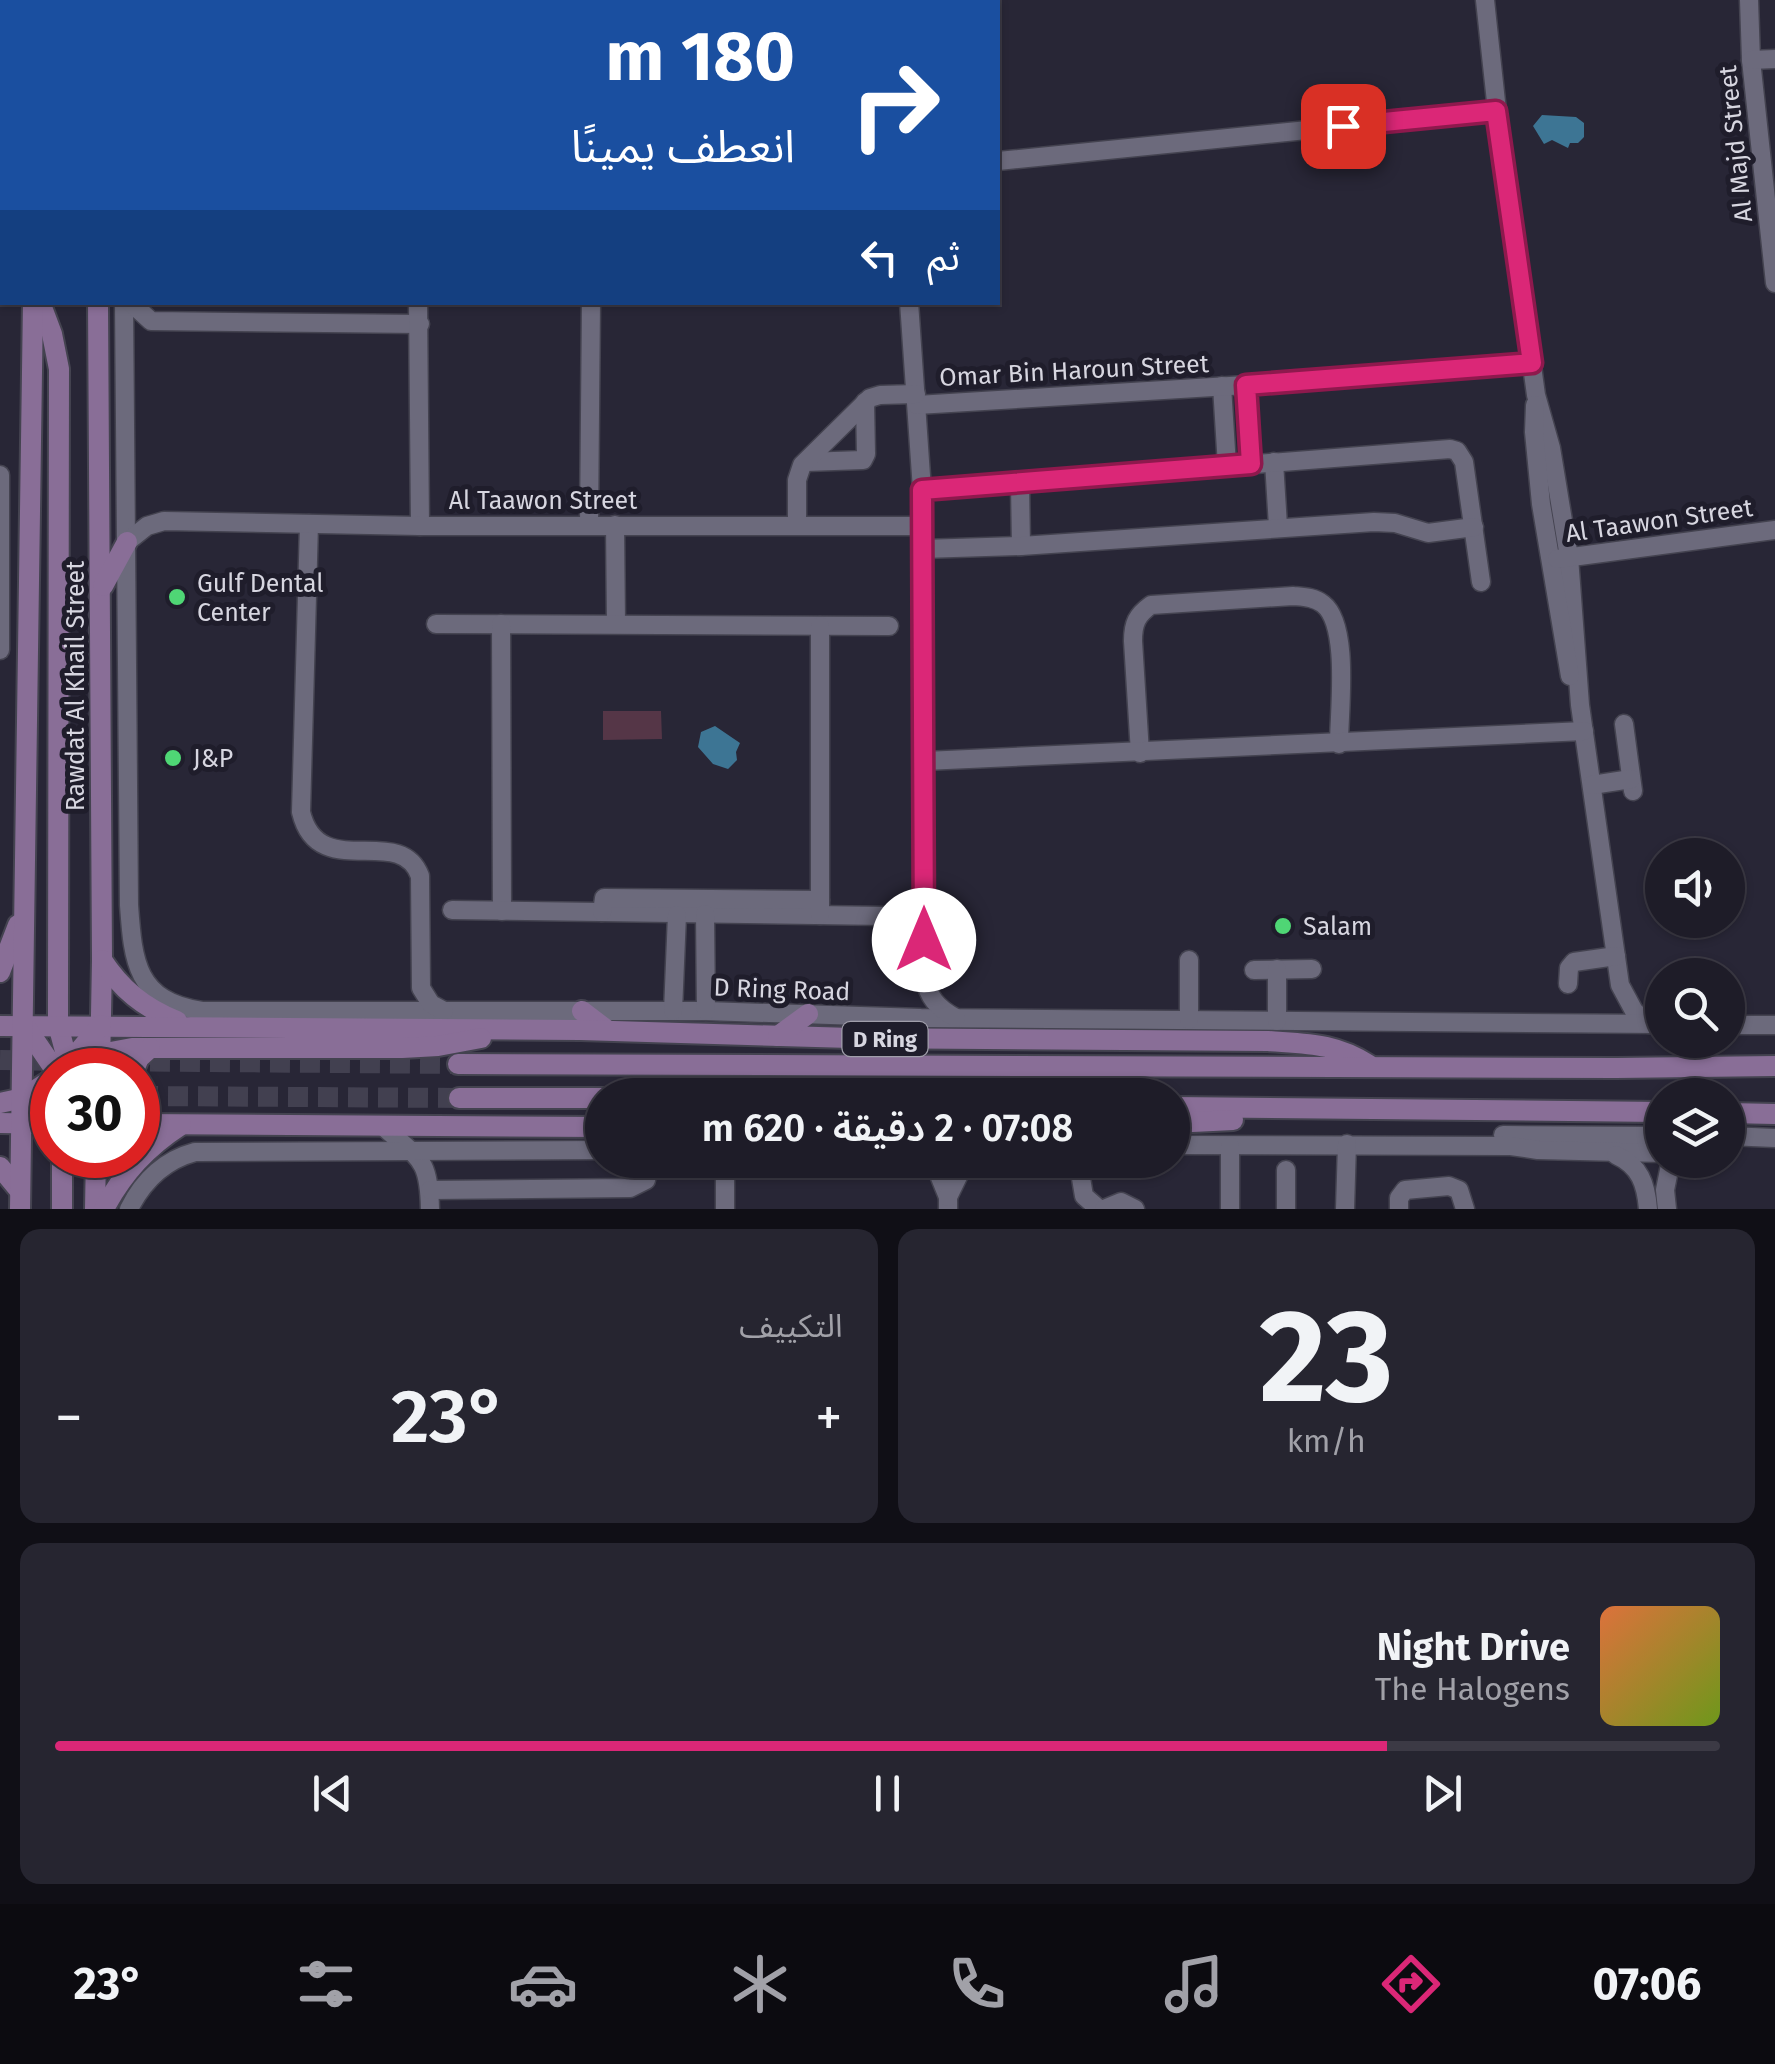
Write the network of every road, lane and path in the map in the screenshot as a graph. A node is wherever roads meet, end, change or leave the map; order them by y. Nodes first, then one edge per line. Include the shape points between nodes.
1 (1485, 0) edge
2 (1748, 0) edge
3 (1752, 60) junction
4 (1775, 60) edge
5 (1496, 111) junction
6 (1000, 161) edge
7 (1775, 283) edge
8 (36, 305) edge
9 (38, 305) edge
10 (98, 305) edge
11 (127, 305) edge
12 (131, 305) edge
13 (418, 305) edge
14 (592, 305) edge
15 (909, 305) edge
16 (150, 321) junction
17 (420, 324) junction
18 (124, 348) junction
19 (1532, 363) junction
20 (1246, 385) junction
21 (1222, 386) junction
22 (1536, 395) junction
23 (917, 399) junction
24 (865, 402) junction
25 (806, 462) junction
26 (1274, 462) junction
27 (1251, 464) junction
28 (1227, 466) junction
29 (0, 475) edge
30 (127, 484) junction
31 (1015, 485) junction
32 (922, 490) junction
33 (164, 521) junction
34 (309, 524) junction
35 (589, 525) junction
36 (615, 525) junction
37 (797, 525) junction
38 (420, 526) junction
39 (922, 526) junction
40 (1278, 526) junction
41 (1474, 527) junction
42 (1775, 530) edge
43 (0, 535) edge
44 (128, 542) junction
45 (1015, 546) junction
46 (922, 549) junction
47 (1569, 558) junction
48 (1549, 560) junction
49 (0, 576) edge
50 (1481, 582) dead end
51 (100, 593) junction
52 (28, 618) junction
53 (436, 624) dead end
54 (501, 624) junction
55 (616, 624) junction
56 (820, 626) junction
57 (890, 626) dead end
58 (0, 650) edge
59 (1580, 705) junction
60 (1624, 724) dead end
61 (1584, 731) junction
62 (1339, 744) junction
63 (1140, 753) junction
64 (925, 762) junction
65 (1592, 785) junction
66 (26, 899) junction
67 (820, 908) junction
68 (452, 910) dead end
69 (502, 911) junction
70 (602, 912) junction
71 (706, 914) junction
72 (676, 915) junction
73 (886, 916) dead end
74 (1616, 956) junction
75 (102, 960) junction
76 (1189, 960) dead end
77 (1277, 969) junction
78 (1312, 969) dead end
79 (1254, 970) dead end
80 (0, 972) edge
81 (924, 976) junction
82 (420, 981) junction
83 (1568, 984) dead end
84 (1620, 984) junction
85 (402, 1011) junction
86 (445, 1011) junction
87 (582, 1011) junction
88 (674, 1011) junction
89 (706, 1011) junction
90 (808, 1014) junction
91 (1645, 1016) edge
92 (894, 1017) junction
93 (956, 1018) junction
94 (1188, 1020) junction
95 (1277, 1022) junction
96 (1645, 1024) edge
97 (1745, 1024) edge
98 (1775, 1024) edge
99 (58, 1025) junction
100 (101, 1025) junction
101 (194, 1025) junction
102 (1599, 1025) junction
103 (0, 1026) edge
104 (25, 1026) junction
105 (512, 1030) junction
106 (608, 1030) junction
107 (778, 1036) junction
108 (45, 1048) edge
109 (62, 1048) edge
110 (83, 1048) edge
111 (100, 1048) edge
112 (150, 1048) edge
113 (458, 1064) tunnel mouth
114 (1369, 1066) junction
115 (1775, 1066) edge
116 (30, 1094) edge
117 (23, 1098) junction
118 (459, 1098) tunnel mouth
119 (585, 1098) edge
120 (0, 1103) edge
121 (1190, 1107) edge
122 (1415, 1112) junction
123 (1645, 1112) edge
124 (1745, 1113) edge
125 (1775, 1114) edge
126 (1190, 1122) edge
127 (11, 1124) edge
128 (160, 1124) edge
129 (181, 1125) junction
130 (384, 1127) junction
131 (585, 1127) edge
132 (1190, 1134) edge
133 (1576, 1136) junction
134 (1645, 1136) edge
135 (1775, 1138) edge
136 (1745, 1139) edge
137 (1347, 1144) junction
138 (1190, 1146) edge
139 (1230, 1146) junction
140 (585, 1150) edge
141 (446, 1151) junction
142 (412, 1152) junction
143 (1606, 1152) junction
144 (1645, 1153) edge
145 (0, 1167) edge
146 (1286, 1170) dead end
147 (62, 1178) edge
148 (96, 1178) edge
149 (646, 1178) edge
150 (725, 1178) edge
151 (939, 1178) edge
152 (958, 1178) edge
153 (1081, 1178) edge
154 (1667, 1178) edge
155 (429, 1182) junction
156 (20, 1200) edge
157 (948, 1203) edge
158 (62, 1209) edge
159 (95, 1209) edge
160 (104, 1209) edge
161 (129, 1209) edge
162 (430, 1209) edge
163 (726, 1209) edge
164 (1102, 1209) edge
165 (1135, 1209) edge
166 (1230, 1209) edge
167 (1286, 1209) edge
168 (1345, 1209) edge
169 (1399, 1209) edge
170 (1465, 1209) edge
171 (1648, 1209) edge
172 (1667, 1209) edge

1 - 5 street
2 - 3 street, Al Majd Street
3 - 4 street
3 - 7 street, Al Majd Street
5 - 6 street
5 - 19 street
8 - 52 main road, Rawdat Al Khail Street
9 - 99 main road via 58,369
10 - 51 main road, Rawdat Al Khail Street
11 - 18 street
12 - 16 street
13 - 17 street
14 - 35 street
15 - 23 street
16 - 17 street
16 - 18 street
17 - 38 street
18 - 30 street
19 - 20 street, Omar Bin Haroun Street
19 - 22 street
20 - 21 street, Omar Bin Haroun Street
20 - 27 street
21 - 23 street, Omar Bin Haroun Street
21 - 28 street
22 - 47 street
22 - 48 street
23 - 24 street, Omar Bin Haroun Street via 880,395
23 - 32 street
24 - 25 street
24 - 25 street via 863,460
25 - 37 street via 798,475
26 - 27 street
26 - 40 street
26 - 41 street via 1457,451
27 - 28 street
28 - 31 street
29 - 43 street
30 - 33 street via 144,510
30 - 44 street
31 - 32 street
31 - 45 street
32 - 39 street
33 - 34 street, Al Taawon Street
33 - 44 street
34 - 38 street, Al Taawon Street
34 - 82 street via 304,826 323,846 395,852 417,868
35 - 36 street, Al Taawon Street
35 - 38 street, Al Taawon Street
36 - 37 street, Al Taawon Street
36 - 55 street
37 - 39 street, Al Taawon Street
39 - 46 street
40 - 41 street via 1385,522 1435,534
40 - 45 street
41 - 50 street
42 - 47 street, Al Taawon Street
43 - 49 street
44 - 51 main road
44 - 85 street, D Ring Road via 130,905 134,962 148,986 163,1000 202,1011
45 - 46 street
46 - 64 street
47 - 48 street, Al Taawon Street
47 - 59 street
48 - 59 street
49 - 52 street
49 - 58 street
51 - 75 main road, Rawdat Al Khail Street
52 - 66 main road, Rawdat Al Khail Street
53 - 54 street
54 - 55 street
54 - 69 street
55 - 56 street
56 - 57 street
56 - 67 street
59 - 61 street
60 - 65 street via 1632,785
61 - 62 street
61 - 65 street
62 - 63 street
62 - 63 street via 1336,619 1311,597 1293,596 1151,604 1138,613 1132,640
63 - 64 street
64 - 81 street
65 - 74 street
66 - 80 main road
66 - 104 main road, Rawdat Al Khail Street
67 - 70 street via 604,898
67 - 71 street
67 - 73 street
68 - 69 street
69 - 70 street
70 - 72 street
71 - 72 street
71 - 89 street
72 - 88 street
74 - 83 street via 1574,962
74 - 84 street
75 - 100 main road, Rawdat Al Khail Street
75 - 101 main road via 140,1002
76 - 94 street
77 - 78 street
77 - 79 street
77 - 95 street
81 - 92 street via 917,996
81 - 93 street via 937,1006
82 - 85 street
82 - 86 street via 426,999
84 - 91 street via 1628,1003
84 - 102 street
85 - 86 street, D Ring Road
86 - 87 street, D Ring Road
87 - 88 street, D Ring Road
87 - 106 main road
88 - 89 street, D Ring Road
89 - 90 street, D Ring Road
90 - 92 street, D Ring Road
90 - 107 main road
92 - 93 street, D Ring Road
93 - 94 street, D Ring Road
94 - 95 street, D Ring Road
95 - 102 street, D Ring Road
96 - 102 street, D Ring Road
97 - 98 street
99 - 100 main road, D Ring
99 - 104 main road, D Ring
99 - 109 main road
100 - 101 main road, D Ring
100 - 110 main road
100 - 111 main road, Rawdat Al Khail Street
101 - 105 main road, D Ring
103 - 104 main road, D Ring
104 - 108 main road
104 - 117 main road, Rawdat Al Khail Street
105 - 106 main road, D Ring
105 - 112 main road via 438,1046
106 - 107 main road, D Ring
107 - 114 main road, D Ring via 1268,1041 1333,1046
113 - 114 main road, D Ring
114 - 115 main road, D Ring
116 - 117 main road
117 - 120 main road
117 - 127 main road, Rawdat Al Khail Street
118 - 119 main road
121 - 122 main road
122 - 123 main road
122 - 126 main road
124 - 125 main road
127 - 156 main road, Rawdat Al Khail Street
128 - 129 main road
129 - 130 main road
129 - 160 main road via 137,1159
130 - 131 main road
130 - 142 street
132 - 133 street
133 - 134 street
133 - 143 street
135 - 136 street
137 - 139 street
137 - 143 street
137 - 168 street
138 - 139 street
139 - 166 street
140 - 141 street
141 - 142 street
141 - 155 street
142 - 155 street
142 - 161 street via 194,1152 147,1181
143 - 144 street
143 - 171 street via 1636,1168
145 - 156 main road
146 - 167 street
147 - 158 main road
148 - 159 main road
149 - 155 street via 630,1188
150 - 163 street
151 - 157 street
152 - 157 street
153 - 164 street via 1084,1196
154 - 172 street
155 - 162 street
164 - 165 street via 1121,1202
169 - 170 street via 1405,1190 1449,1186 1462,1194

